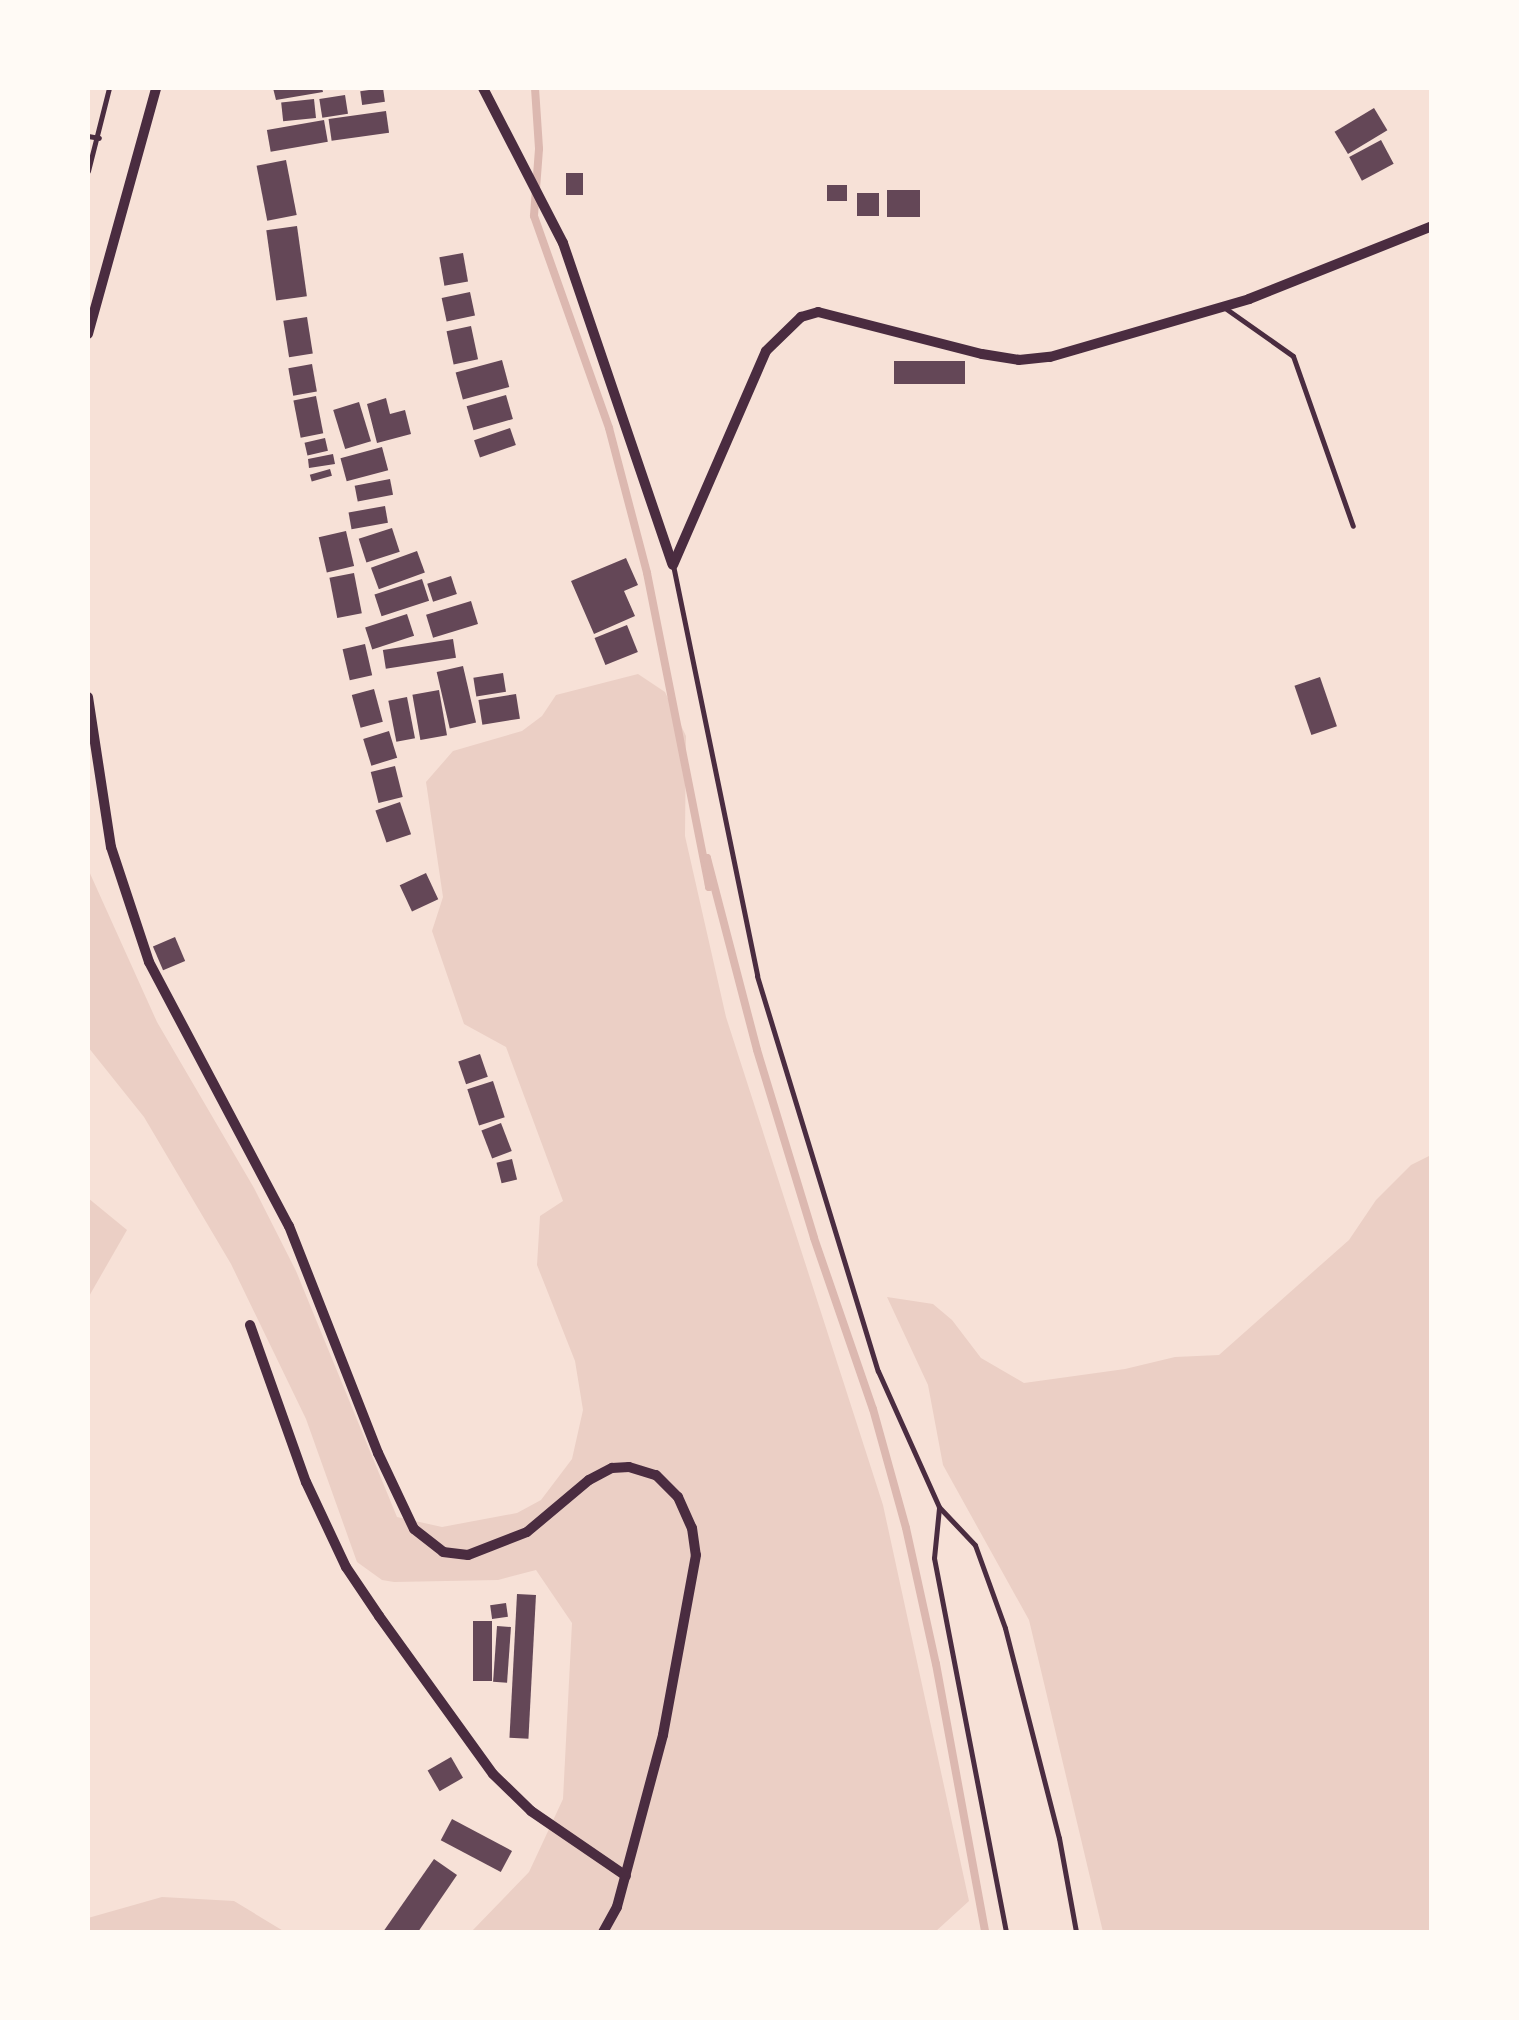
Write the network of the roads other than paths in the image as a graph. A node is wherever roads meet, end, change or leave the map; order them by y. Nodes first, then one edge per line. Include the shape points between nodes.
1 (109, 88) edge
2 (156, 88) edge
3 (483, 88) edge
4 (88, 136) edge
5 (99, 138) junction
6 (88, 171) edge
7 (1432, 226) edge
8 (1223, 306) junction
9 (88, 334) edge
10 (1353, 526) dead end
11 (672, 565) junction
12 (88, 697) edge
13 (250, 1324) dead end
14 (939, 1507) junction
15 (626, 1876) junction
16 (603, 1932) edge
17 (1006, 1932) edge
18 (1076, 1932) edge

1 - 5 lane
2 - 9 street
3 - 11 street via 563,242
4 - 5 lane
5 - 6 lane
7 - 8 street
8 - 10 lane via 1292,356
8 - 11 street via 1050,357 1019,360 818,312 800,317 766,352
11 - 14 lane via 757,976 878,1371
12 - 15 street via 112,848 150,962 289,1226 414,1529 443,1552 468,1555 526,1532 612,1468 656,1475 678,1497 696,1554 666,1717
13 - 15 street via 306,1482 346,1567 379,1616 494,1774 531,1811
14 - 17 lane via 934,1558
14 - 18 lane via 975,1546 1005,1628
15 - 16 street

